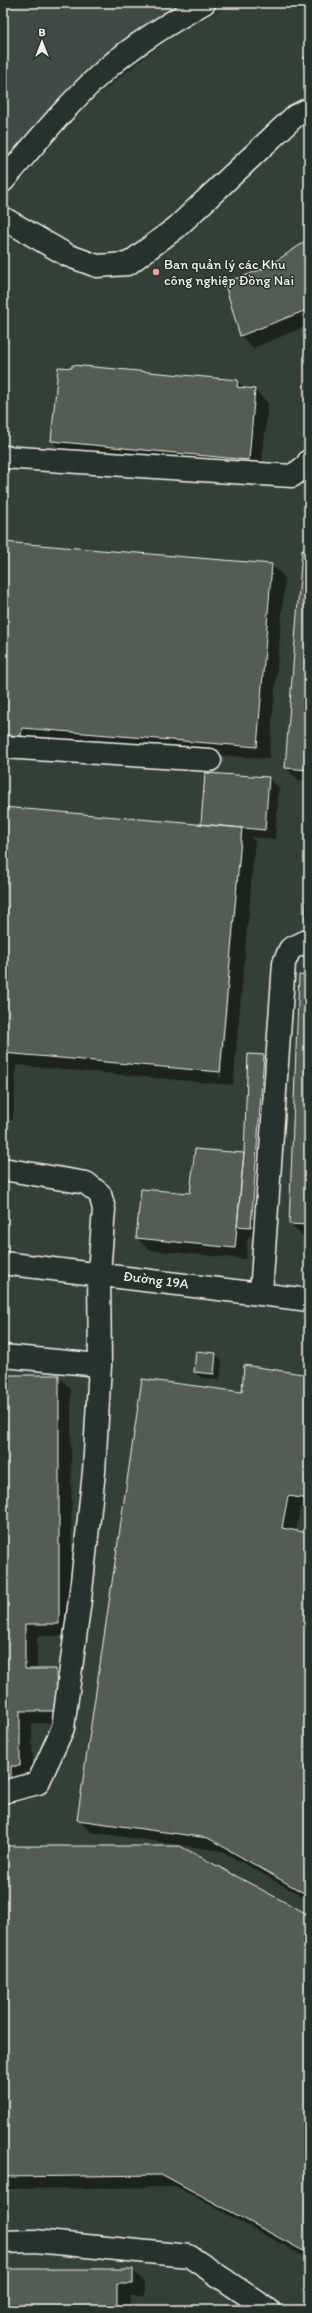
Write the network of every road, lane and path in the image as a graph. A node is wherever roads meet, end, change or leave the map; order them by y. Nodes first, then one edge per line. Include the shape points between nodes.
1 (204, 3) edge
2 (309, 108) edge
3 (3, 181) edge
4 (3, 218) edge
5 (3, 457) edge
6 (309, 461) edge
7 (3, 747) edge
8 (210, 760) dead end
9 (309, 940) edge
10 (3, 1169) edge
11 (3, 1263) edge
12 (99, 1273) junction
13 (261, 1293) junction
14 (309, 1300) edge
15 (3, 1356) edge
16 (100, 1365) junction
17 (3, 1792) edge
18 (3, 2242) edge
19 (269, 2310) edge

1 - 3 street via 168,24 104,71 57,119
2 - 4 street via 295,116 177,227 128,264 91,264 67,255
5 - 6 street via 292,476
7 - 8 street
9 - 13 street via 290,950 284,963
10 - 12 street via 86,1183 100,1194 104,1209
11 - 12 street, Đường 19A
12 - 13 street, Đường 19A
12 - 16 street
13 - 14 street, Đường 19A
15 - 16 street
16 - 17 street via 94,1472 63,1728 38,1783
18 - 19 street via 36,2241 189,2256

